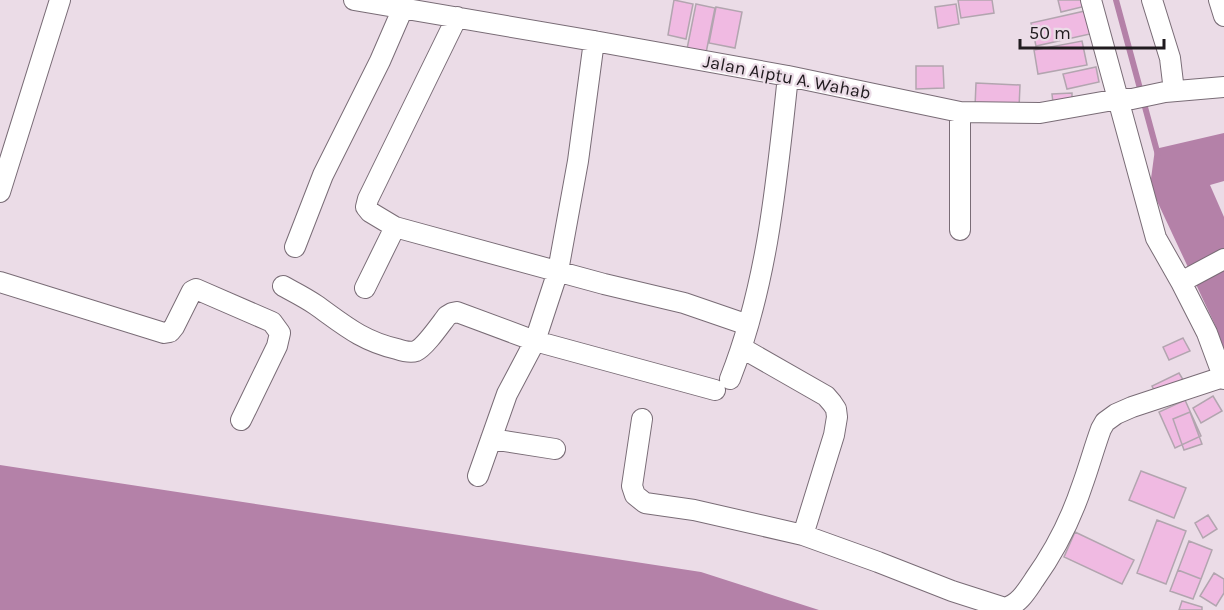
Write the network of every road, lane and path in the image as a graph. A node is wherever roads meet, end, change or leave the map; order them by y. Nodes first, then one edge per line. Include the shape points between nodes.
1 (60, 0) edge
2 (354, 0) edge
3 (1091, 0) edge
4 (1152, 0) edge
5 (1219, 0) edge
6 (403, 8) junction
7 (1224, 16) edge
8 (457, 17) junction
9 (594, 41) junction
10 (788, 76) junction
11 (1224, 87) edge
12 (1170, 91) junction
13 (1126, 99) junction
14 (960, 112) junction
15 (0, 192) edge
16 (395, 227) junction
17 (960, 230) dead end
18 (295, 247) dead end
19 (1224, 259) edge
20 (558, 271) junction
21 (1186, 280) junction
22 (0, 282) edge
23 (283, 286) dead end
24 (365, 288) dead end
25 (748, 325) junction
26 (534, 341) junction
27 (742, 348) junction
28 (1224, 378) edge
29 (642, 419) dead end
30 (241, 420) dead end
31 (491, 439) junction
32 (555, 449) dead end
33 (478, 476) dead end
34 (803, 535) junction

1 - 15 street
2 - 6 street, Jalan Aiptu A. Wahab
3 - 13 street
4 - 12 street via 1170,58
5 - 7 street
6 - 8 street, Jalan Aiptu A. Wahab
6 - 18 street via 323,175
8 - 9 street, Jalan Aiptu A. Wahab
8 - 16 street via 368,199 369,212
9 - 10 street, Jalan Aiptu A. Wahab
9 - 20 street
10 - 14 street, Jalan Aiptu A. Wahab
10 - 25 street via 776,188
11 - 12 street, Jalan Aiptu A. Wahab
12 - 13 street, Jalan Aiptu A. Wahab
13 - 14 street, Jalan Aiptu A. Wahab via 1040,113
13 - 21 street via 1156,238
14 - 17 street
16 - 20 street
16 - 24 street
19 - 21 street
20 - 25 street via 684,303
20 - 26 street
21 - 28 street
22 - 30 street via 164,333 174,327 196,289 272,322 280,333 277,346
23 - 26 street via 366,339 404,351 422,347 447,316 457,312
25 - 27 street
26 - 27 street via 723,384
26 - 31 street via 507,394
27 - 34 street via 826,396 836,410 834,435
28 - 34 street via 1132,407 1105,422 1070,518 1046,564 1011,606 1005,608 952,591
29 - 34 street via 632,486 635,495 645,503
31 - 32 street
31 - 33 street

